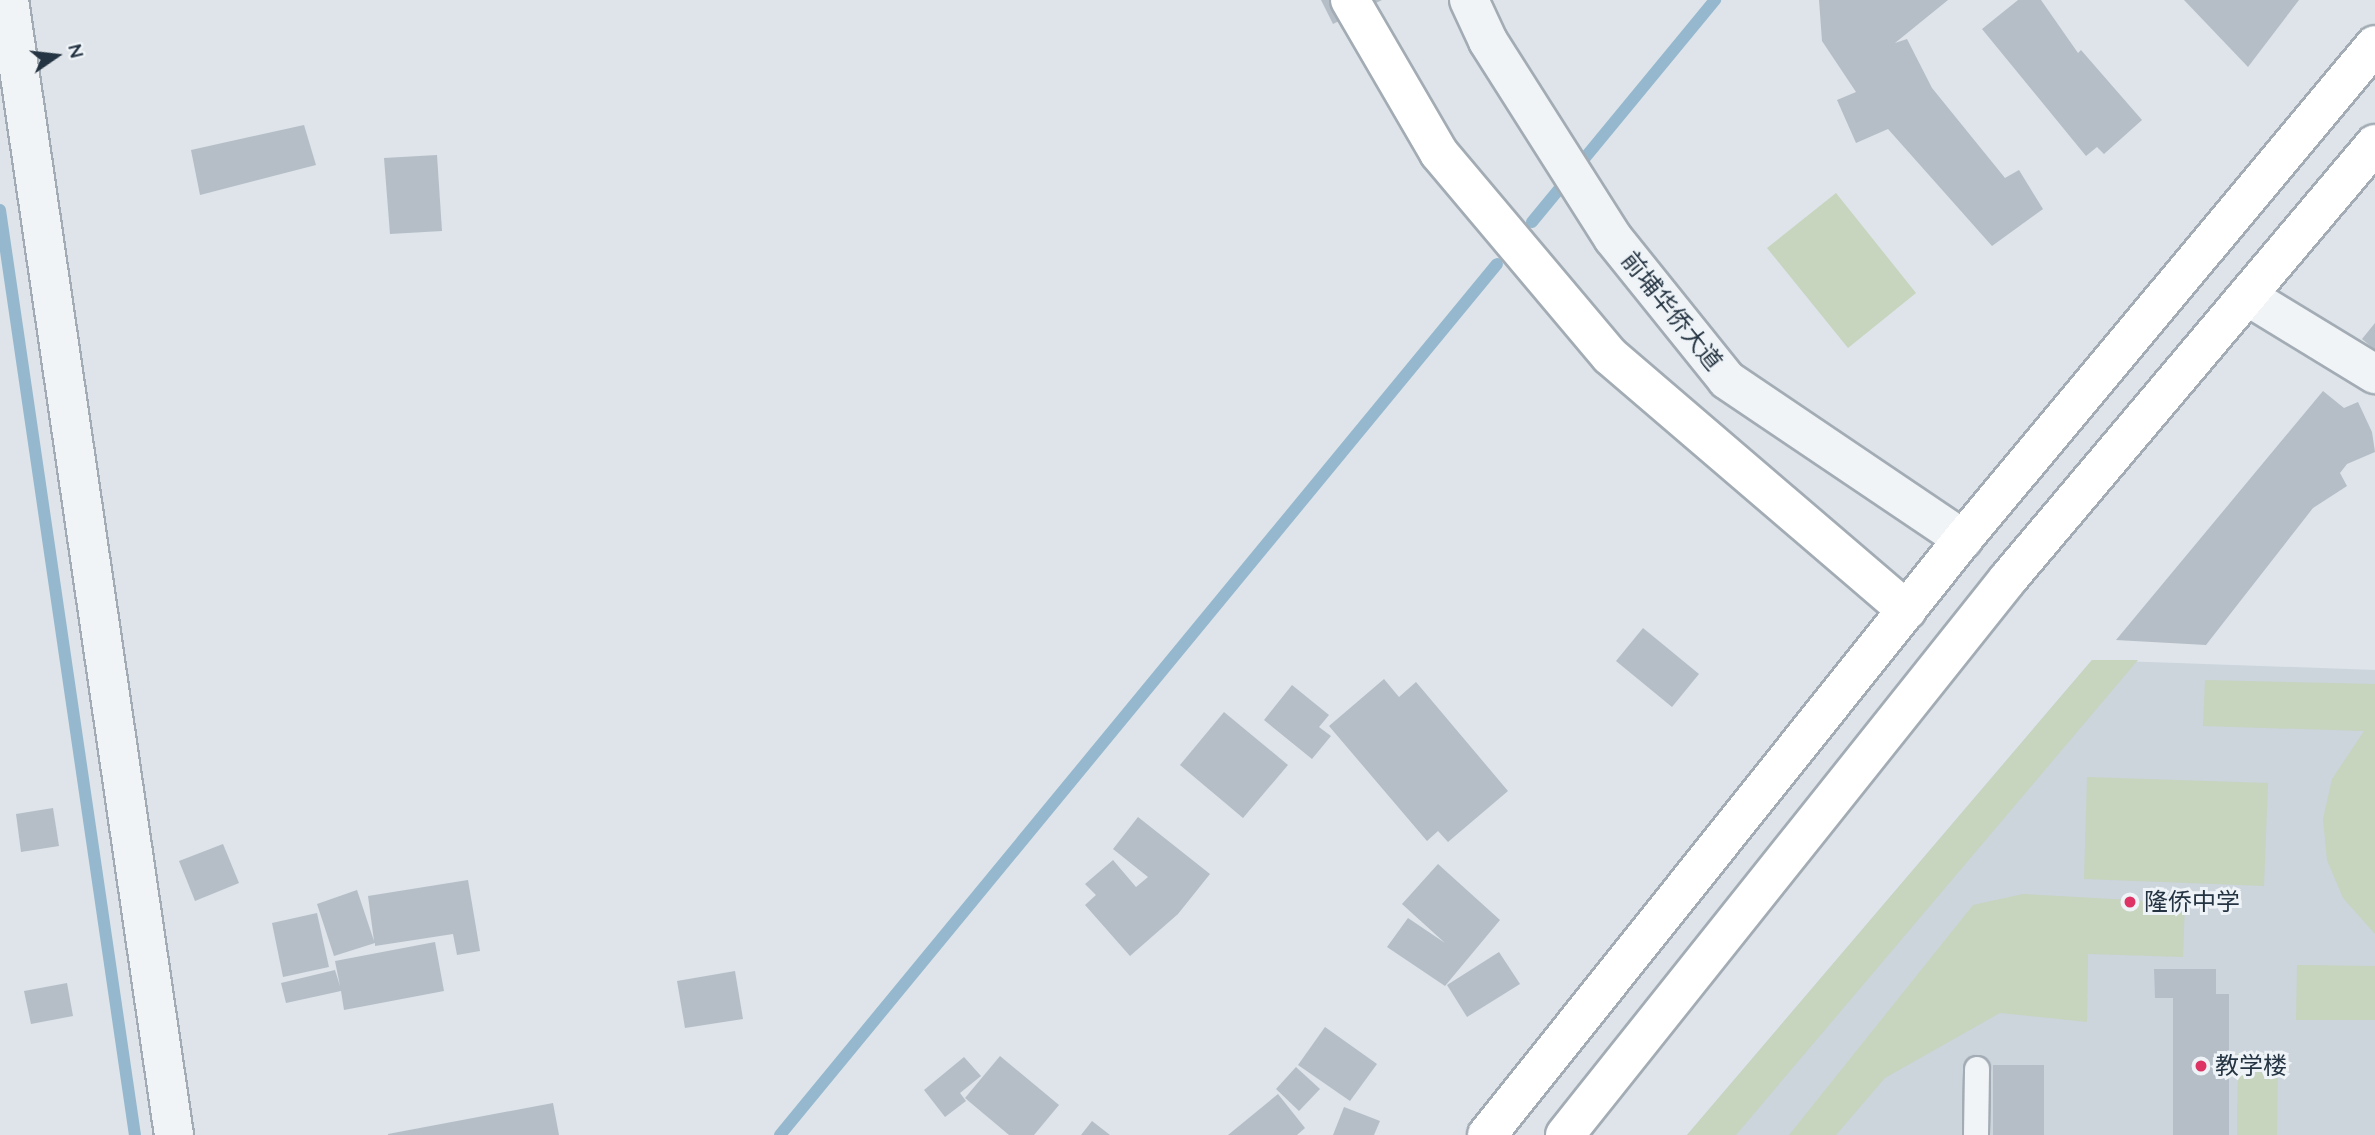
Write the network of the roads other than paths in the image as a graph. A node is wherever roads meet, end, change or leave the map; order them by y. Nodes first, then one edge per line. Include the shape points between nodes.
1 (9, 0) edge
2 (1350, 0) edge
3 (1469, 0) edge
4 (2375, 45) edge
5 (2375, 144) edge
6 (2246, 296) junction
7 (2375, 374) edge
8 (1962, 539) junction
9 (1907, 611) junction
10 (1977, 1069) dead end
11 (174, 1135) edge
12 (1487, 1135) edge
13 (1565, 1135) edge
14 (1976, 1135) edge

1 - 11 street
2 - 9 main road via 1439,153 1610,356
3 - 8 street, 前埔华侨大道 via 1488,41 1613,238 1727,380
4 - 8 main road
5 - 6 main road
6 - 7 street
6 - 13 main road via 2008,579
8 - 9 main road
9 - 12 main road
10 - 14 lane

